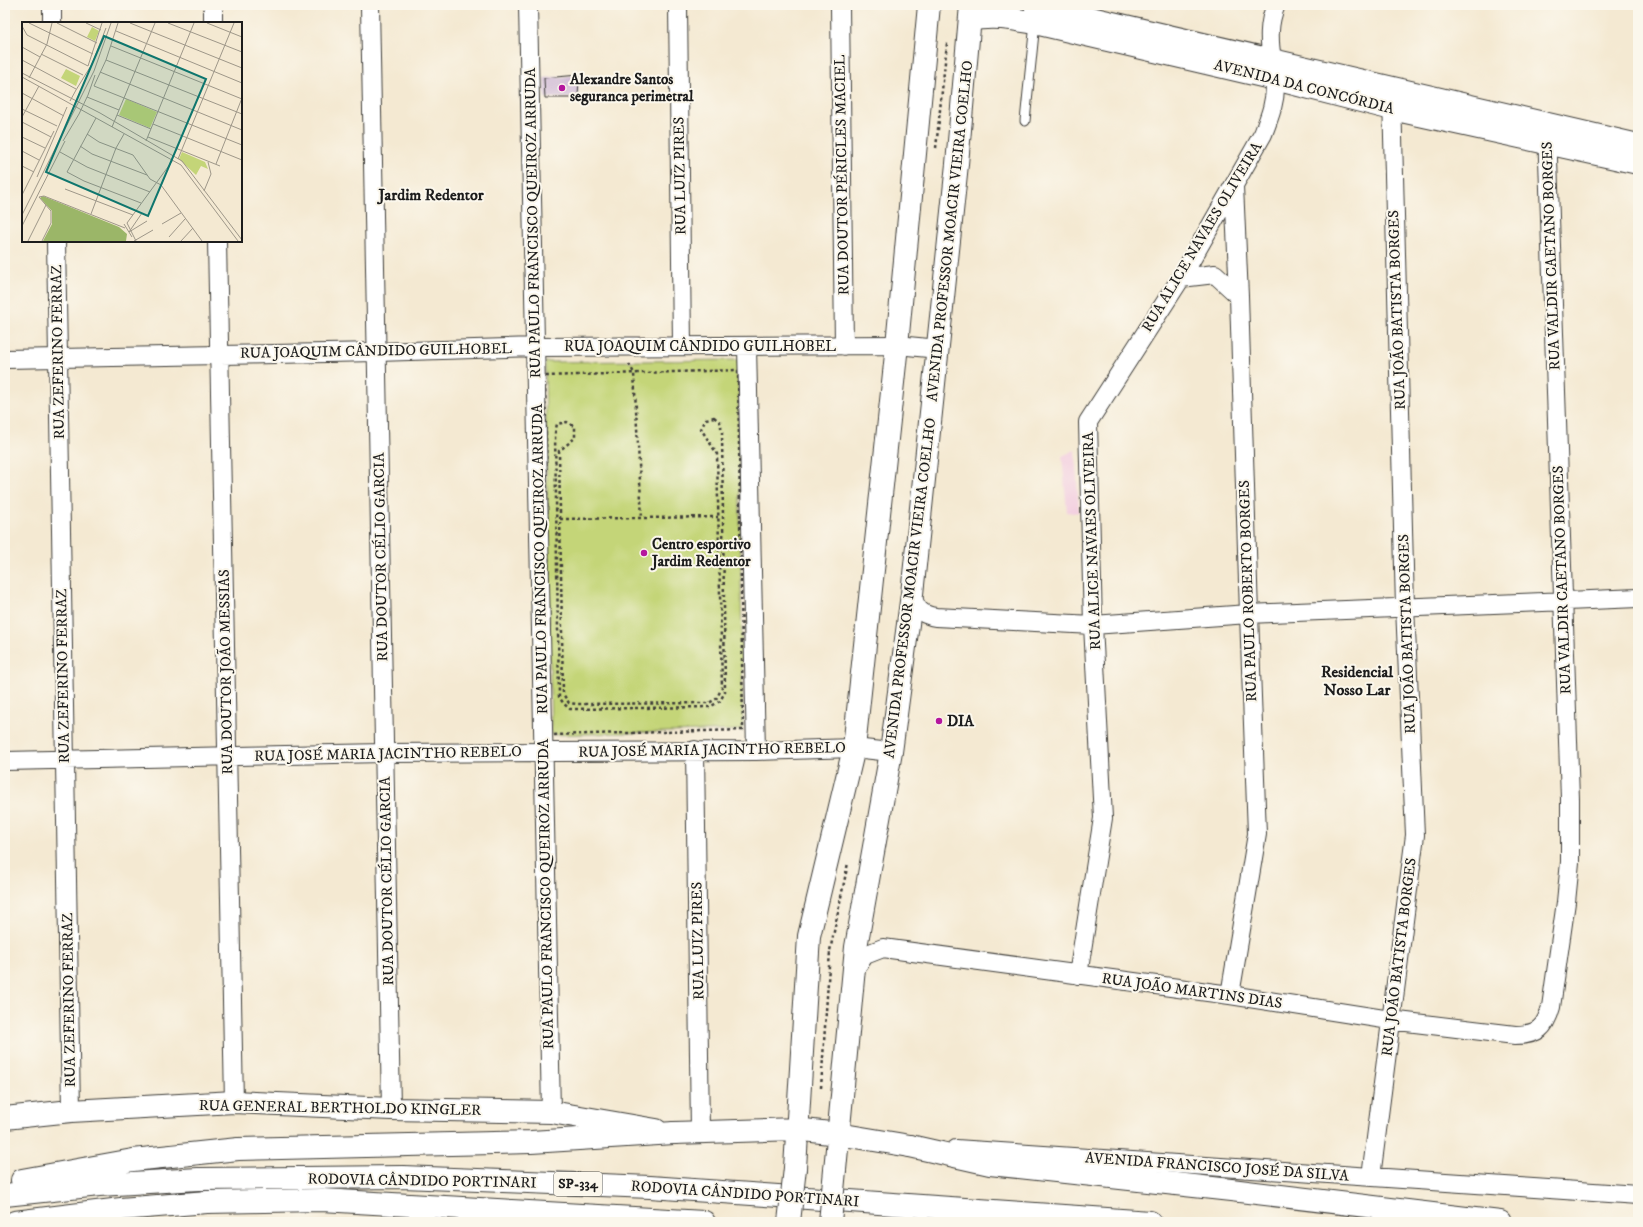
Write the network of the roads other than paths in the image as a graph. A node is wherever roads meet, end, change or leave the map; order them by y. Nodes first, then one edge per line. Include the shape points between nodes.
1 (52, 5) edge
2 (213, 5) edge
3 (370, 5) edge
4 (528, 5) edge
5 (678, 5) edge
6 (840, 5) edge
7 (929, 5) edge
8 (1276, 5) edge
9 (1035, 11) edge
10 (971, 12) edge
11 (52, 22) edge
12 (213, 22) edge
13 (1274, 70) junction
14 (1392, 99) junction
15 (1026, 121) dead end
16 (1547, 133) junction
17 (1638, 145) edge
18 (1638, 163) edge
19 (1234, 186) junction
20 (56, 242) edge
21 (217, 242) edge
22 (1181, 278) junction
23 (1239, 296) junction
24 (897, 345) junction
25 (682, 346) junction
26 (747, 346) junction
27 (844, 346) junction
28 (535, 347) junction
29 (938, 349) junction
30 (377, 352) junction
31 (220, 355) junction
32 (5, 359) edge
33 (58, 359) junction
34 (912, 594) junction
35 (1638, 598) edge
36 (1562, 601) junction
37 (1405, 607) junction
38 (1249, 614) junction
39 (1093, 625) junction
40 (854, 748) junction
41 (695, 750) junction
42 (756, 750) junction
43 (544, 752) junction
44 (891, 752) junction
45 (384, 753) junction
46 (227, 756) junction
47 (65, 760) junction
48 (5, 761) edge
49 (854, 970) junction
50 (1078, 975) junction
51 (1230, 994) junction
52 (1390, 1020) junction
53 (1538, 1031) joint
54 (234, 1102) junction
55 (391, 1109) junction
56 (71, 1111) junction
57 (551, 1112) junction
58 (5, 1118) edge
59 (796, 1129) junction
60 (700, 1132) junction
61 (674, 1133) junction
62 (838, 1134) junction
63 (910, 1146) junction
64 (1371, 1177) junction
65 (5, 1183) edge
66 (5, 1195) edge
67 (1638, 1195) edge
68 (15, 1222) edge
69 (704, 1222) edge
70 (789, 1222) edge
71 (830, 1222) edge
72 (1150, 1222) edge
73 (1500, 1222) edge

1 - 11 street
2 - 12 street
3 - 30 street, RUA DOUTOR CÉLIO GARCIA
4 - 28 street, RUA PAULO FRANCISCO QUEIROZ ARRUDA
5 - 25 street, RUA LUIZ PIRES
6 - 27 street, RUA DOUTOR PÉRICLES MACIEL
7 - 24 main road
8 - 13 street, RUA ALICE NAVAES OLIVEIRA via 1269,38
9 - 10 main road, AVENIDA DA CONCÓRDIA via 995,17 982,17
9 - 13 main road, AVENIDA DA CONCÓRDIA
9 - 15 lane
10 - 29 main road, AVENIDA PROFESSOR MOACIR VIEIRA COELHO
13 - 14 main road, AVENIDA DA CONCÓRDIA
13 - 19 street, RUA ALICE NAVAES OLIVEIRA via 1275,100 1271,116
14 - 16 main road, AVENIDA DA CONCÓRDIA
14 - 37 street, RUA JOÃO BATISTA BORGES
16 - 17 main road, AVENIDA DA CONCÓRDIA
16 - 18 main road, AVENIDA DA CONCÓRDIA
16 - 36 street, RUA VALDIR CAETANO BORGES
19 - 22 street, RUA ALICE NAVAES OLIVEIRA
19 - 23 street, RUA PAULO ROBERTO BORGES
20 - 33 street, RUA ZEFERINO FERRAZ
21 - 31 street, RUA DOUTOR JOÃO MESSIAS
22 - 23 street via 1215,274
22 - 39 street, RUA ALICE NAVAES OLIVEIRA via 1088,422
23 - 38 street, RUA PAULO ROBERTO BORGES
24 - 27 street, RUA JOAQUIM CÂNDIDO GUILHOBEL
24 - 29 street, RUA JOAQUIM CÂNDIDO GUILHOBEL
24 - 40 main road
25 - 26 street, RUA JOAQUIM CÂNDIDO GUILHOBEL
25 - 28 street, RUA JOAQUIM CÂNDIDO GUILHOBEL
26 - 27 street, RUA JOAQUIM CÂNDIDO GUILHOBEL
26 - 42 street
28 - 30 street, RUA JOAQUIM CÂNDIDO GUILHOBEL
28 - 43 street, RUA PAULO FRANCISCO QUEIROZ ARRUDA
29 - 34 main road, AVENIDA PROFESSOR MOACIR VIEIRA COELHO
30 - 31 street, RUA JOAQUIM CÂNDIDO GUILHOBEL
30 - 45 street, RUA DOUTOR CÉLIO GARCIA
31 - 33 street, RUA JOAQUIM CÂNDIDO GUILHOBEL
31 - 46 street, RUA DOUTOR JOÃO MESSIAS
32 - 33 street, RUA JOAQUIM CÂNDIDO GUILHOBEL
33 - 47 street, RUA ZEFERINO FERRAZ
34 - 39 street via 914,603 927,616
34 - 44 main road, AVENIDA PROFESSOR MOACIR VIEIRA COELHO
35 - 36 street
36 - 37 street
36 - 53 street, RUA VALDIR CAETANO BORGES via 1570,862 1551,1007 1546,1021
37 - 38 street
37 - 52 street, RUA JOÃO BATISTA BORGES via 1415,835
38 - 39 street
38 - 51 street, RUA PAULO ROBERTO BORGES via 1257,834
39 - 50 street, RUA ALICE NAVAES OLIVEIRA via 1103,818
40 - 42 street, RUA JOSÉ MARIA JACINTHO REBELO
40 - 44 street, RUA JOSÉ MARIA JACINTHO REBELO
40 - 59 main road via 809,936
41 - 42 street, RUA JOSÉ MARIA JACINTHO REBELO
41 - 43 street, RUA JOSÉ MARIA JACINTHO REBELO
41 - 60 street, RUA LUIZ PIRES
43 - 45 street, RUA JOSÉ MARIA JACINTHO REBELO
43 - 57 street, RUA PAULO FRANCISCO QUEIROZ ARRUDA
44 - 49 main road, AVENIDA PROFESSOR MOACIR VIEIRA COELHO
45 - 46 street, RUA JOSÉ MARIA JACINTHO REBELO
45 - 55 street, RUA DOUTOR CÉLIO GARCIA
46 - 47 street, RUA JOSÉ MARIA JACINTHO REBELO
46 - 54 street, RUA DOUTOR JOÃO MESSIAS
47 - 48 street, RUA JOSÉ MARIA JACINTHO REBELO
47 - 56 street, RUA ZEFERINO FERRAZ
49 - 50 street, RUA JOÃO MARTINS DIAS via 865,955 883,948
49 - 62 main road, AVENIDA PROFESSOR MOACIR VIEIRA COELHO
50 - 51 street, RUA JOÃO MARTINS DIAS
51 - 52 street, RUA JOÃO MARTINS DIAS
52 - 53 street, RUA JOÃO MARTINS DIAS via 1515,1035 1527,1035
52 - 64 street, RUA JOÃO BATISTA BORGES
54 - 55 main road, RUA GENERAL BERTHOLDO KINGLER
54 - 56 main road, RUA GENERAL BERTHOLDO KINGLER
55 - 57 main road, RUA GENERAL BERTHOLDO KINGLER
56 - 58 main road, RUA GENERAL BERTHOLDO KINGLER
57 - 61 main road, RUA GENERAL BERTHOLDO KINGLER
59 - 60 main road, AVENIDA FRANCISCO JOSÉ DA SILVA
59 - 62 main road, AVENIDA FRANCISCO JOSÉ DA SILVA
59 - 70 main road, bridge
60 - 61 main road, AVENIDA FRANCISCO JOSÉ DA SILVA
61 - 65 main road via 531,1142 238,1149 133,1160
62 - 63 main road, AVENIDA FRANCISCO JOSÉ DA SILVA
62 - 71 main road, AVENIDA PROFESSOR MOACIR VIEIRA COELHO, bridge
63 - 64 street, AVENIDA FRANCISCO JOSÉ DA SILVA
63 - 73 main road via 990,1164
64 - 67 street, AVENIDA FRANCISCO JOSÉ DA SILVA
66 - 72 main road, RODOVIA CÂNDIDO PORTINARI / SP-334 via 99,1185 198,1179 404,1177 650,1187
68 - 69 main road, RODOVIA CÂNDIDO PORTINARI / SP-334 via 207,1202 322,1200

